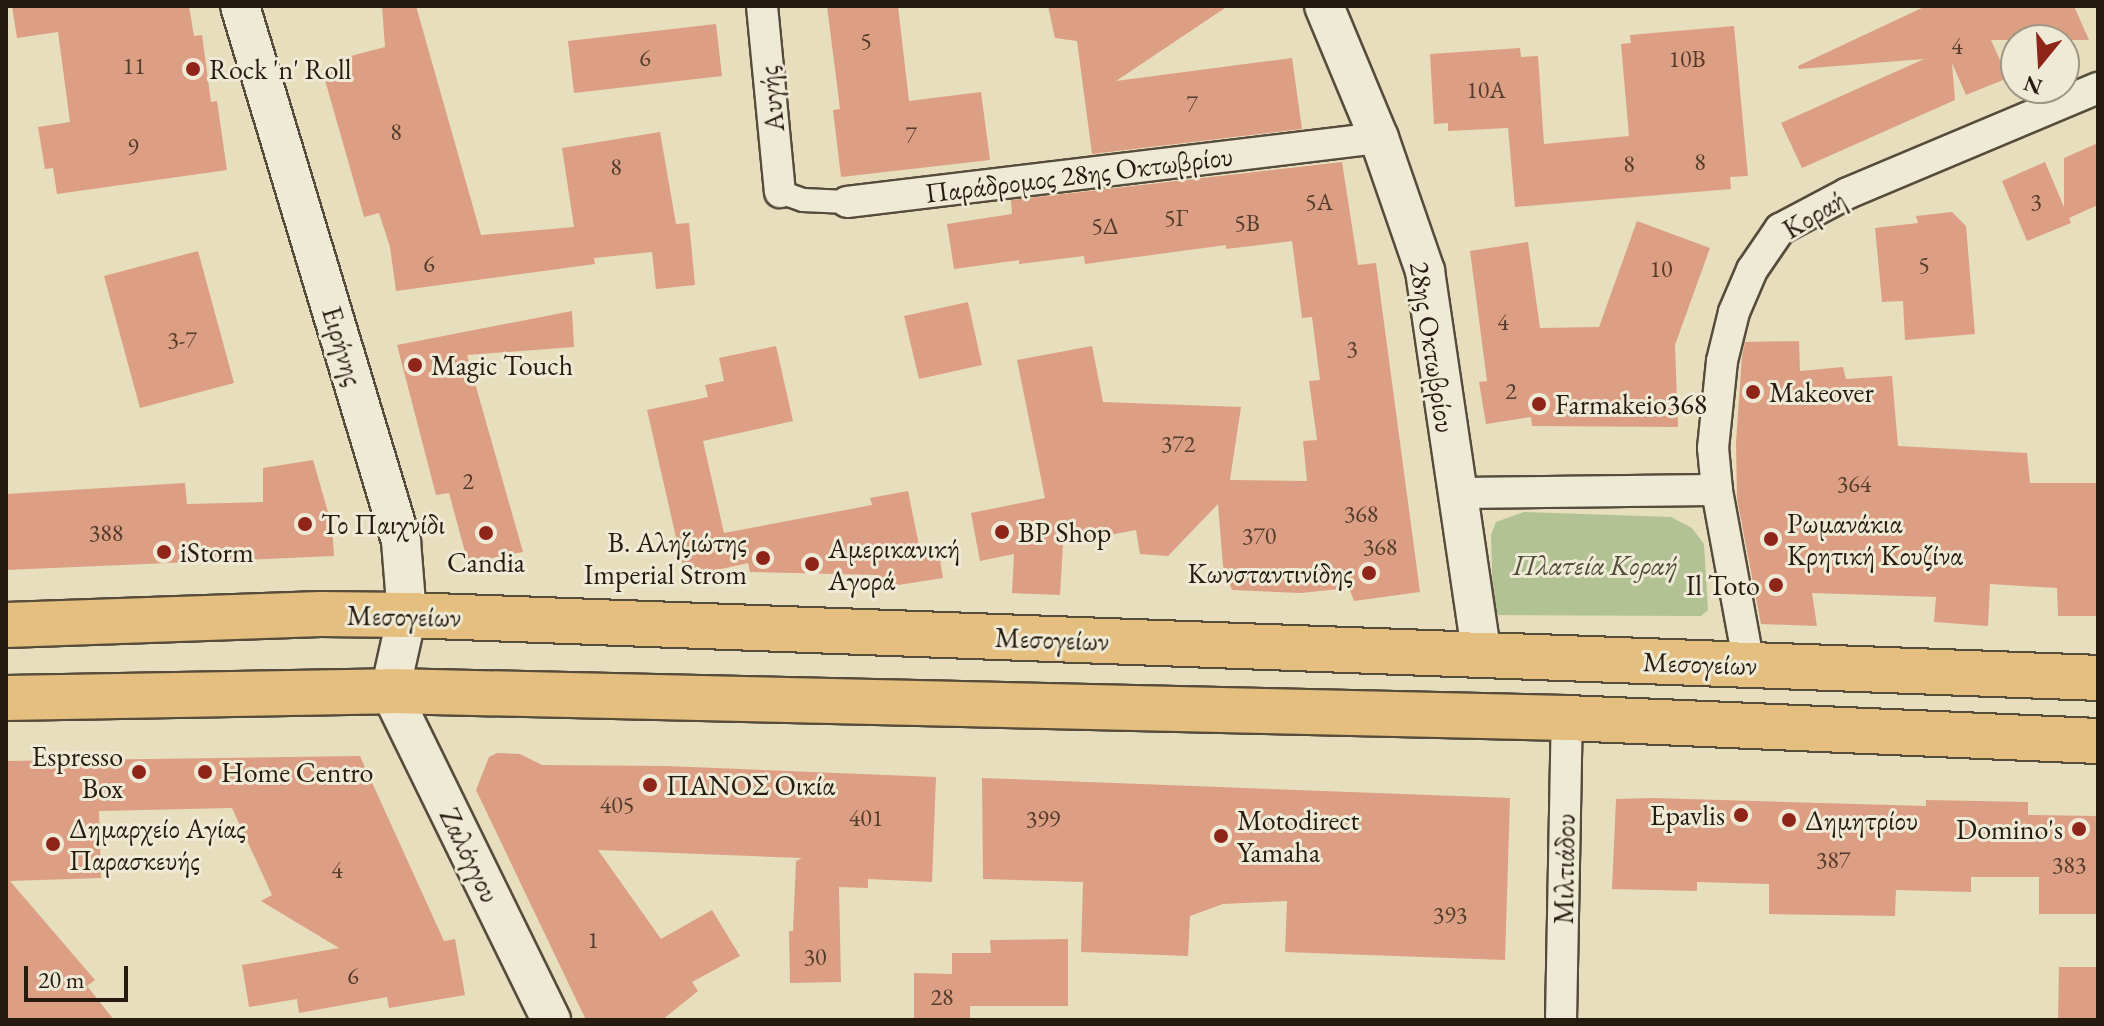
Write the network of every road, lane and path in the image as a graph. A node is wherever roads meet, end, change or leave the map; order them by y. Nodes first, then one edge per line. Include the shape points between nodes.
1 (240, 6) edge
2 (762, 6) edge
3 (1324, 6) edge
4 (2098, 88) edge
5 (1379, 138) junction
6 (780, 192) joint
7 (847, 202) joint
8 (1717, 490) junction
9 (1456, 493) junction
10 (407, 615) junction
11 (6, 625) edge
12 (1482, 655) junction
13 (1749, 665) junction
14 (2098, 678) edge
15 (390, 691) junction
16 (6, 698) edge
17 (1567, 718) junction
18 (2098, 741) edge
19 (551, 1020) edge
20 (1561, 1020) edge

1 - 10 street, Ειρήνης via 401,541
2 - 6 street, Αυγής
3 - 5 street, 28ης Οκτωβρίου
4 - 8 street, Κοραή via 1848,193 1780,229 1752,270 1722,361 1713,448
5 - 7 street, Παράδρομος 28ης Οκτωβρίου
5 - 9 street, 28ης Οκτωβρίου via 1425,271
6 - 7 street, Παράδρομος 28ης Οκτωβρίου via 803,200
8 - 9 street
8 - 13 street, Κοραή
9 - 12 street, 28ης Οκτωβρίου
10 - 11 main road, Μεσογείων
10 - 12 main road, Μεσογείων
10 - 15 street, Ειρήνης
12 - 13 main road, Μεσογείων
13 - 14 main road, Μεσογείων
15 - 16 main road
15 - 17 main road
15 - 19 street, Ζαλόγγου
17 - 18 main road
17 - 20 street, Μιλτιάδου

